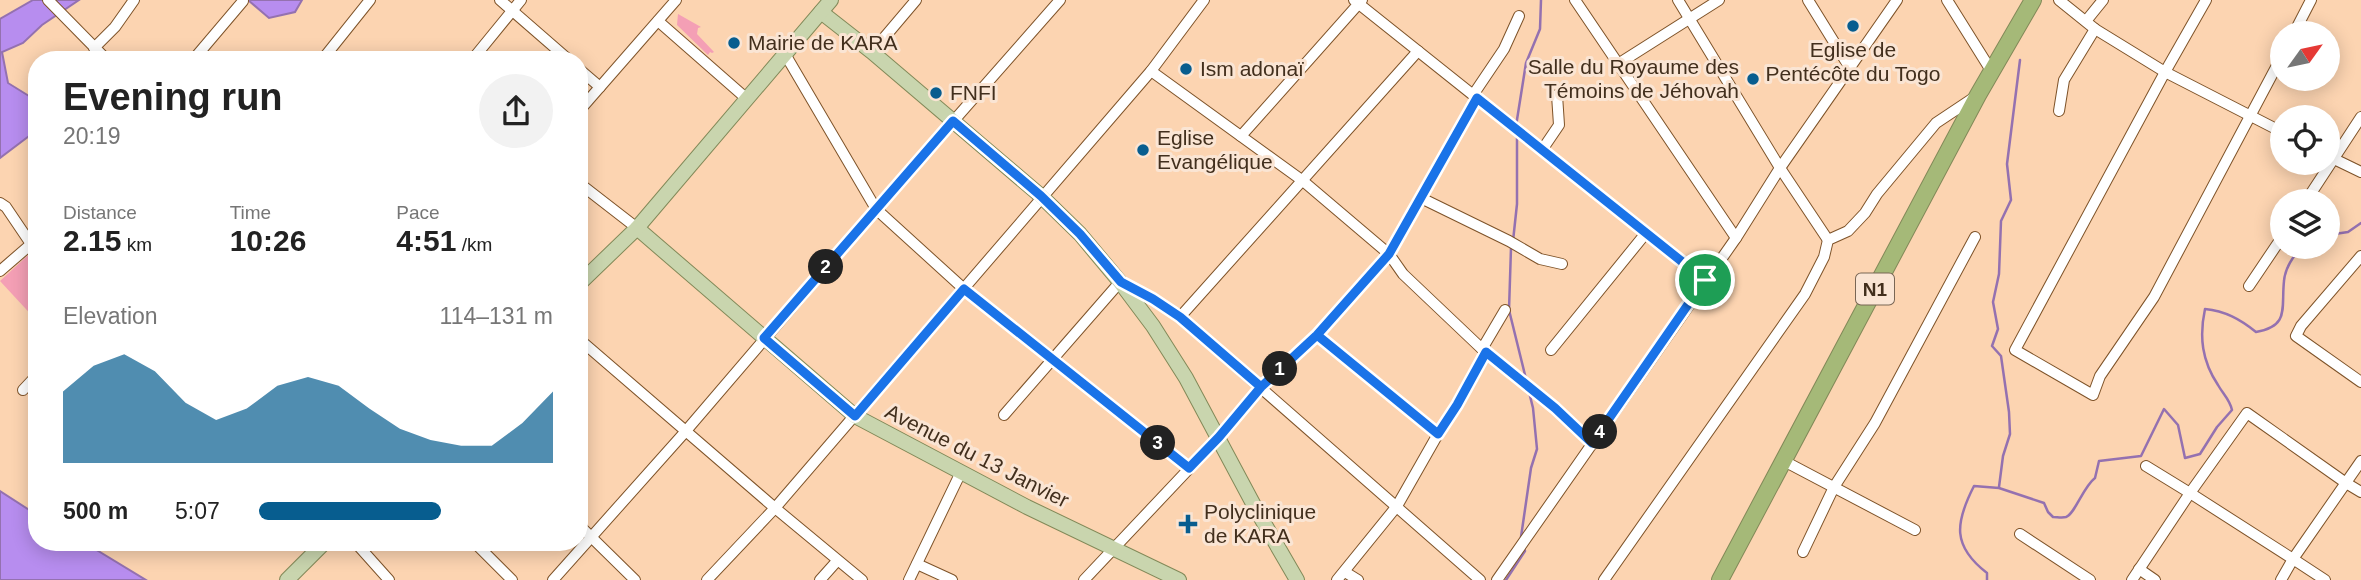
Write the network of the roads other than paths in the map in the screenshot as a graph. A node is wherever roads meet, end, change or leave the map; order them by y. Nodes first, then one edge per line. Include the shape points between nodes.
1 (48, 0) edge
2 (134, 0) edge
3 (370, 0) edge
4 (500, 0) edge
5 (521, 0) edge
6 (676, 0) edge
7 (831, 0) edge
8 (916, 0) edge
9 (1060, 0) edge
10 (1204, 0) edge
11 (1575, 0) edge
12 (1678, 0) edge
13 (1719, 0) edge
14 (1808, 0) edge
15 (1897, 0) edge
16 (1947, 0) edge
17 (2033, 0) edge
18 (2059, 0) edge
19 (2102, 0) edge
20 (2206, 0) edge
21 (2311, 0) edge
22 (243, 1) edge
23 (1358, 1) edge
24 (819, 6) edge
25 (512, 10) junction
26 (1519, 16) dead end
27 (1689, 19) junction
28 (658, 21) junction
29 (2086, 21) junction
30 (2300, 21) edge
31 (2095, 29) junction
32 (94, 48) junction
33 (97, 51) edge
34 (201, 51) edge
35 (329, 51) edge
36 (479, 51) edge
37 (559, 51) edge
38 (1418, 51) junction
39 (872, 52) junction
40 (785, 54) junction
41 (1618, 64) junction
42 (1850, 68) junction
43 (1151, 71) junction
44 (1992, 72) junction
45 (2165, 72) junction
46 (588, 76) edge
47 (2270, 79) edge
48 (600, 86) junction
49 (1978, 95) junction
50 (1475, 96) junction
51 (1557, 96) dead end
52 (747, 99) junction
53 (588, 100) edge
54 (2059, 111) dead end
55 (2251, 115) junction
56 (2361, 117) edge
57 (953, 121) junction
58 (2270, 125) edge
59 (1241, 135) junction
60 (2340, 145) edge
61 (1542, 150) junction
62 (2340, 162) edge
63 (1780, 168) junction
64 (2361, 172) edge
65 (1303, 181) junction
66 (588, 190) edge
67 (1041, 196) junction
68 (1421, 198) junction
69 (0, 203) edge
70 (876, 209) junction
71 (637, 228) junction
72 (1646, 233) junction
73 (28, 234) edge
74 (1975, 237) dead end
75 (1736, 238) junction
76 (1828, 240) junction
77 (28, 247) edge
78 (1389, 254) junction
79 (2270, 255) edge
80 (2361, 256) edge
81 (1562, 264) dead end
82 (0, 271) edge
83 (2356, 271) edge
84 (588, 275) edge
85 (1705, 280) junction
86 (1121, 282) junction
87 (2249, 286) dead end
88 (964, 289) junction
89 (1505, 310) dead end
90 (1180, 317) junction
91 (1317, 335) junction
92 (764, 338) junction
93 (588, 347) edge
94 (1551, 350) dead end
95 (1484, 351) junction
96 (1053, 360) junction
97 (2361, 383) edge
98 (28, 385) edge
99 (1261, 387) junction
100 (23, 390) dead end
101 (1004, 415) dead end
102 (855, 416) junction
103 (685, 432) junction
104 (1438, 434) junction
105 (1219, 437) junction
106 (1592, 443) junction
107 (1784, 461) junction
108 (2361, 461) edge
109 (2146, 466) dead end
110 (1189, 468) junction
111 (961, 472) junction
112 (2346, 483) junction
113 (1834, 487) junction
114 (2361, 492) edge
115 (2190, 493) junction
116 (1397, 506) junction
117 (775, 509) junction
118 (1915, 530) dead end
119 (588, 533) edge
120 (2020, 534) dead end
121 (591, 536) junction
122 (588, 539) edge
123 (1114, 547) junction
124 (315, 551) edge
125 (363, 551) edge
126 (483, 551) edge
127 (578, 551) edge
128 (1803, 552) dead end
129 (2293, 559) junction
130 (837, 561) junction
131 (917, 564) junction
132 (2139, 569) junction
133 (1341, 576) edge
134 (287, 580) edge
135 (389, 580) edge
136 (512, 580) edge
137 (553, 580) edge
138 (635, 580) edge
139 (707, 580) edge
140 (820, 580) edge
141 (862, 580) edge
142 (909, 580) edge
143 (952, 580) edge
144 (1084, 580) edge
145 (1179, 580) edge
146 (1297, 580) edge
147 (1358, 580) edge
148 (1480, 580) edge
149 (1497, 580) edge
150 (1604, 580) edge
151 (1720, 580) edge
152 (2090, 580) edge
153 (2132, 580) edge
154 (2155, 580) edge
155 (2281, 580) edge
156 (2325, 580) edge

1 - 32 street
2 - 32 street
3 - 35 street
4 - 25 street
5 - 25 street
6 - 28 street
7 - 24 main road
8 - 39 street
9 - 57 street
10 - 43 street
11 - 41 street
12 - 27 street
13 - 27 street
14 - 42 street
15 - 42 street
16 - 44 street
17 - 44 highway, N1
18 - 29 street
19 - 29 street
20 - 45 street
21 - 30 street
22 - 34 street
23 - 38 street
23 - 59 street
24 - 39 main road
24 - 40 main road
25 - 36 street
25 - 37 street
26 - 50 street
27 - 41 street
27 - 63 street
28 - 48 street
28 - 52 street
29 - 31 street
31 - 45 street
31 - 54 street via 2064,80
32 - 33 street
38 - 50 street
38 - 65 street
39 - 57 main road
40 - 52 main road
40 - 70 street
41 - 75 street
42 - 63 street
43 - 59 street
43 - 67 street
44 - 49 highway, N1
45 - 55 street
45 - 55 street via 2015,350 2093,396 2100,376 2154,297
46 - 48 street
47 - 55 street
48 - 53 street
49 - 76 street via 1937,123 1865,213 1848,231
49 - 107 highway, N1
50 - 61 street
50 - 68 street
51 - 61 street via 1559,125
52 - 71 main road
55 - 58 street
56 - 60 street
57 - 67 main road
57 - 70 street
59 - 65 street
61 - 72 street
62 - 64 street
63 - 75 street
63 - 76 street
65 - 78 street
65 - 90 street
66 - 71 street, Avenue du 13 Janvier
67 - 86 main road
67 - 88 street
68 - 78 street
68 - 81 street via 1540,259
69 - 73 street
70 - 88 street
70 - 92 street
71 - 84 main road
71 - 92 main road, Avenue du 13 Janvier
72 - 85 street
72 - 94 street
74 - 113 street via 1875,423
75 - 85 street
76 - 150 street via 1805,294
77 - 82 street
78 - 91 street
78 - 95 street via 1403,274
79 - 87 street
80 - 83 street
83 - 97 street via 2296,336
85 - 106 street
86 - 90 street
86 - 96 street
86 - 105 main road via 1186,378
88 - 96 street
88 - 102 street
89 - 95 street
90 - 99 street
91 - 99 street
91 - 104 street
92 - 102 main road, Avenue du 13 Janvier
92 - 103 street
93 - 103 street
95 - 104 street
95 - 106 street
96 - 101 street
96 - 110 street
98 - 100 street
99 - 105 street
99 - 116 street
102 - 111 main road, Avenue du 13 Janvier
102 - 117 street
103 - 117 street
103 - 121 street
104 - 116 street
105 - 110 street
105 - 146 main road
106 - 149 street
107 - 113 street
107 - 151 highway, N1
108 - 112 street
109 - 115 street
110 - 123 street
111 - 123 main road, Avenue du 13 Janvier
111 - 131 street
112 - 114 street
112 - 115 street via 2247,413
112 - 129 street
113 - 118 street
113 - 128 street
115 - 129 street
115 - 132 street
116 - 133 street
116 - 148 street
117 - 130 street
117 - 139 street
119 - 121 street
120 - 152 street
121 - 122 street
121 - 138 street
123 - 144 street
123 - 145 main road, Avenue du 13 Janvier
124 - 134 main road
125 - 135 street
126 - 136 street
127 - 137 street
129 - 155 street
129 - 156 street
130 - 140 street
130 - 141 street
131 - 142 street
131 - 143 street
132 - 153 street
132 - 154 street
133 - 147 street

